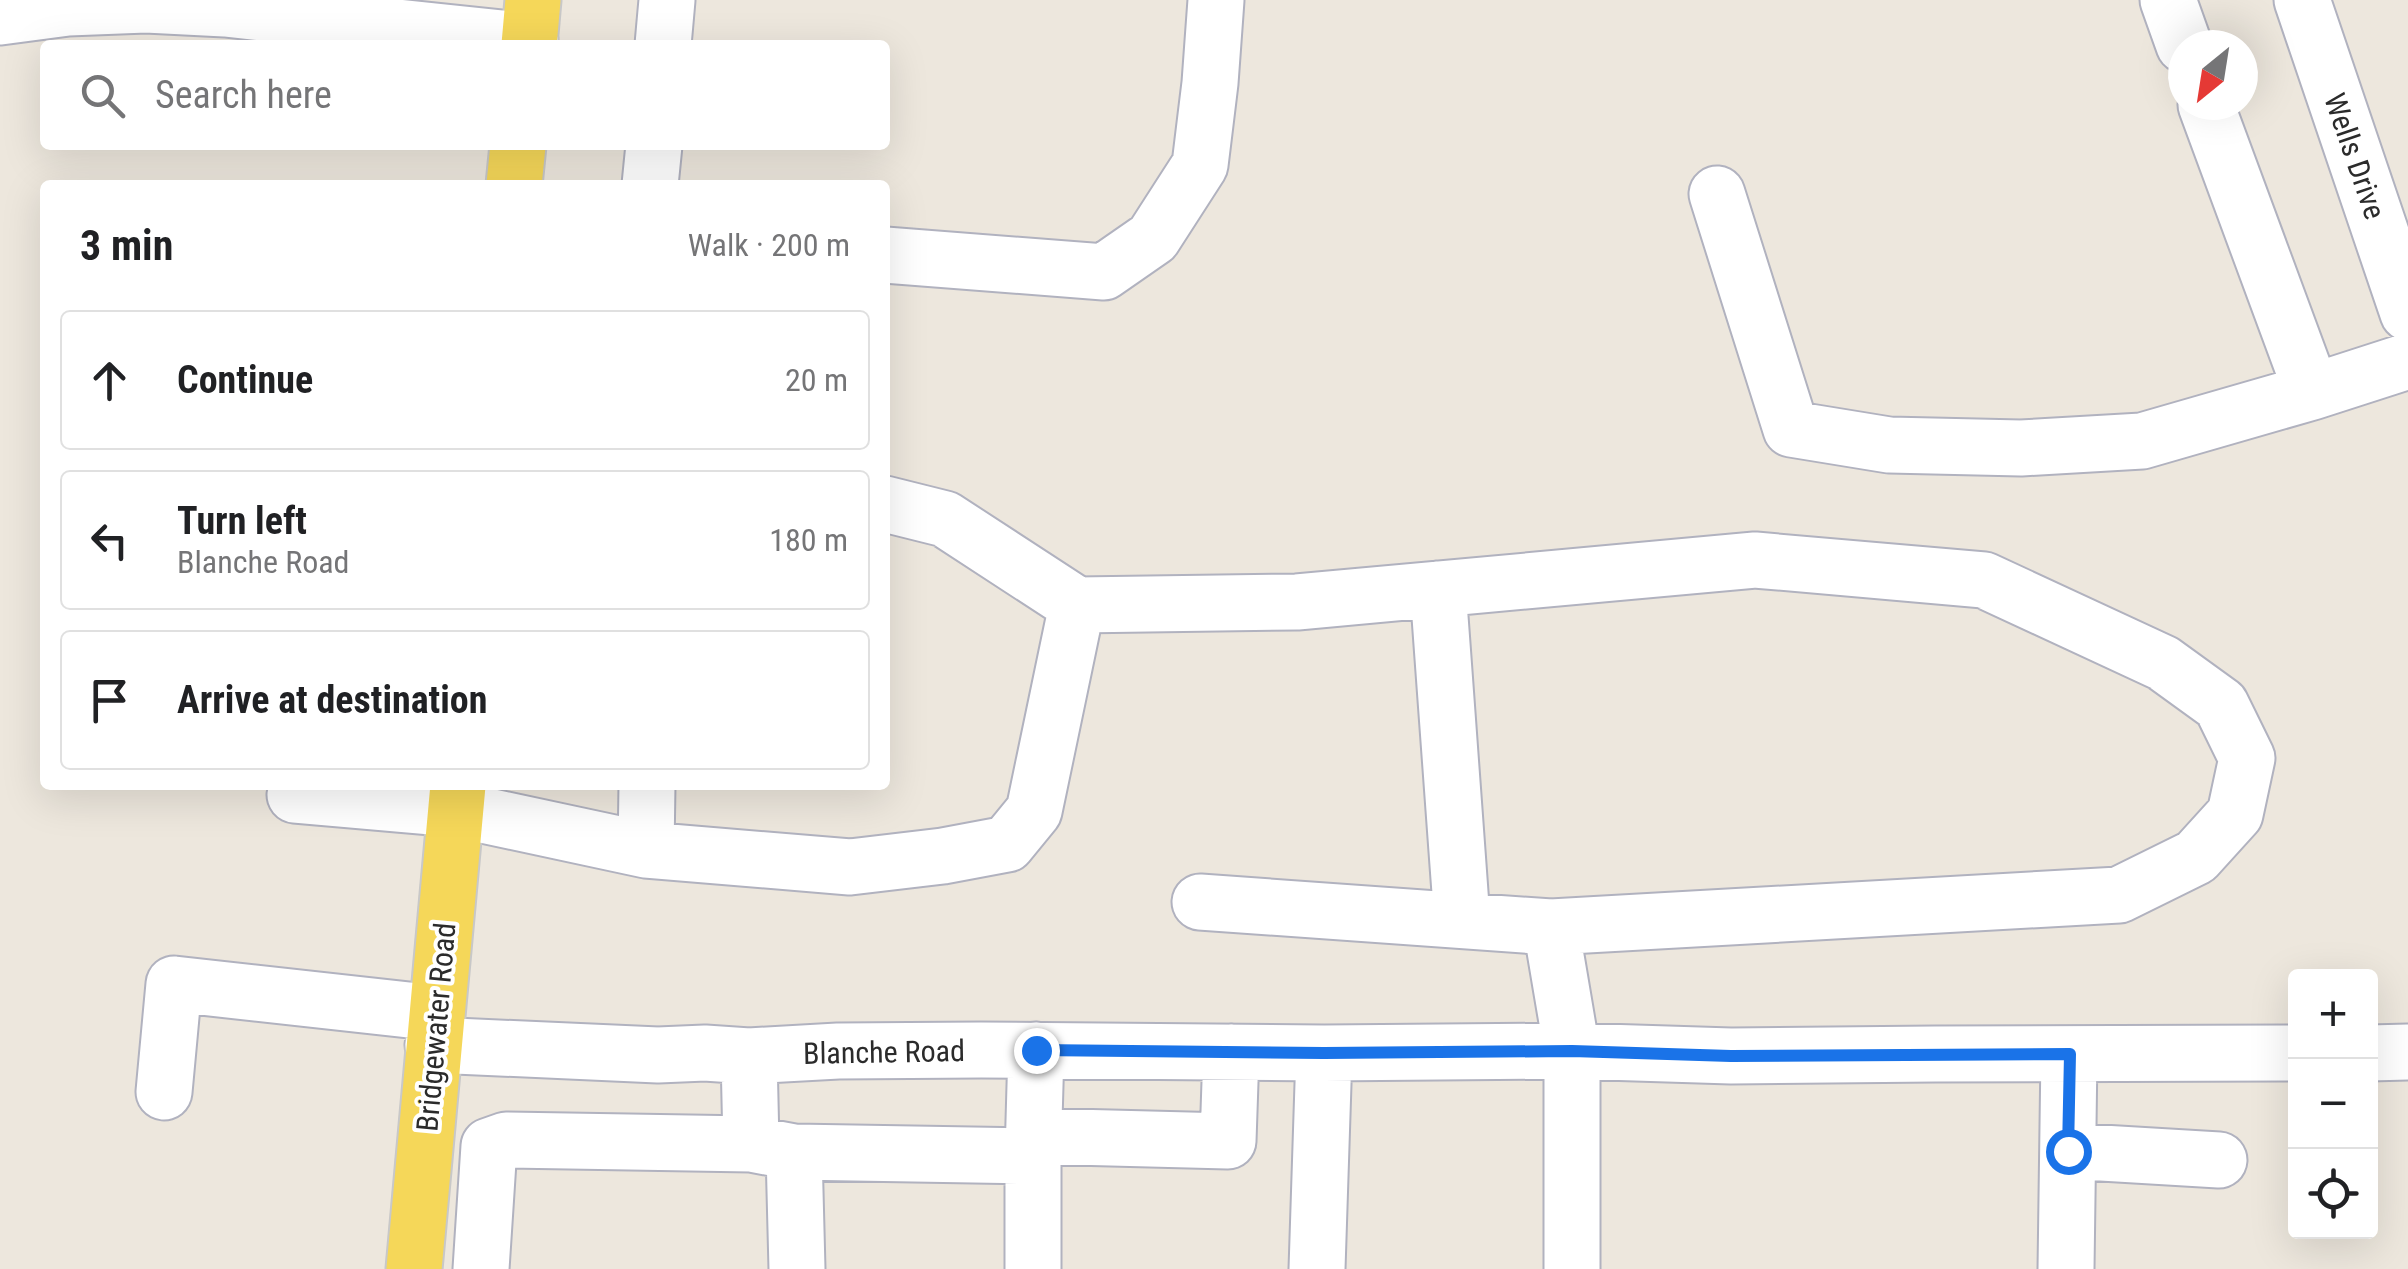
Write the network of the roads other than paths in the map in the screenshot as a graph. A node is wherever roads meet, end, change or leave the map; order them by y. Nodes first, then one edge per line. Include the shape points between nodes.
1 (666, 0) edge
2 (1216, 0) edge
3 (2168, 0) edge
4 (2302, 0) edge
5 (0, 18) edge
6 (531, 29) edge
7 (2179, 30) edge
8 (662, 40) edge
9 (2212, 120) edge
10 (518, 150) edge
11 (654, 150) edge
12 (514, 180) edge
13 (650, 180) edge
14 (1716, 194) dead end
15 (890, 255) edge
16 (2408, 313) edge
17 (2408, 361) edge
18 (2312, 392) junction
19 (890, 505) edge
20 (1438, 590) junction
21 (1078, 605) junction
22 (647, 790) edge
23 (294, 795) dead end
24 (456, 797) edge
25 (646, 850) junction
26 (1200, 902) dead end
27 (1462, 920) junction
28 (1551, 927) junction
29 (434, 1029) junction
30 (1036, 1050) junction
31 (1572, 1051) junction
32 (1231, 1052) junction
33 (2408, 1052) edge
34 (1324, 1053) junction
35 (2378, 1053) edge
36 (2070, 1054) junction
37 (2288, 1054) edge
38 (750, 1056) junction
39 (164, 1092) dead end
40 (1033, 1146) junction
41 (772, 1148) junction
42 (2068, 1151) junction
43 (2218, 1160) dead end
44 (414, 1269) edge
45 (481, 1269) edge
46 (797, 1269) edge
47 (1033, 1269) edge
48 (1317, 1269) edge
49 (1572, 1269) edge
50 (2066, 1269) edge

1 - 8 street
2 - 15 street via 1200,164 1154,238 1104,272
3 - 7 street
4 - 16 street, Wells Drive
5 - 6 street via 146,6
9 - 18 street
10 - 12 main road
11 - 13 street
14 - 18 street via 1791,428 1890,445 2021,448 2142,441
17 - 18 street
19 - 21 street via 946,519
20 - 21 street via 1297,602
20 - 27 street
20 - 28 street via 1754,560 1984,580 2163,664 2221,705 2247,758 2235,814 2196,857 2119,895
21 - 25 street via 1034,811 1007,844 850,867
22 - 25 street
23 - 24 street
24 - 25 street
24 - 29 main road, Bridgewater Road
26 - 27 street
27 - 28 street
28 - 31 street
29 - 38 street, Blanche Road via 658,1055
29 - 39 street, Blanche Road via 174,984
29 - 44 main road, Bridgewater Road
30 - 32 street, Blanche Road
30 - 38 street, Blanche Road
30 - 40 street
31 - 34 street, Blanche Road
31 - 36 street, Blanche Road
31 - 49 street
32 - 34 street, Blanche Road
32 - 40 street via 1228,1141
33 - 35 street
34 - 48 street
36 - 37 street, Blanche Road
36 - 42 street
38 - 41 street
40 - 41 street
40 - 47 street
41 - 45 street via 506,1140 489,1146
41 - 46 street
42 - 43 street
42 - 50 street

